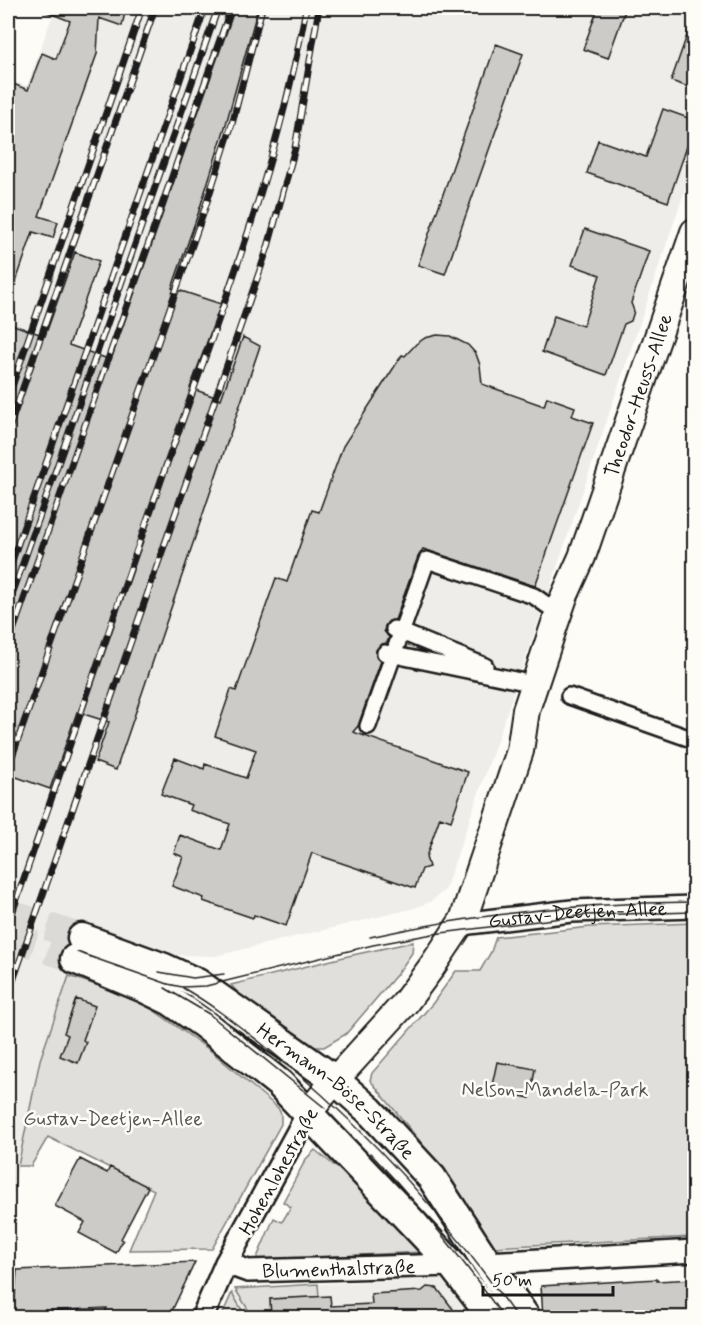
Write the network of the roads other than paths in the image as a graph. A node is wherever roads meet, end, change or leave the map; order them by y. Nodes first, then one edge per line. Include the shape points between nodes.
1 (694, 232) edge
2 (582, 556) junction
3 (558, 613) junction
4 (398, 630) junction
5 (389, 654) junction
6 (569, 696) dead end
7 (368, 726) dead end
8 (694, 740) edge
9 (520, 751) junction
10 (694, 907) edge
11 (460, 924) junction
12 (334, 1080) junction
13 (308, 1113) junction
14 (694, 1251) edge
15 (226, 1263) junction
16 (487, 1263) junction
17 (452, 1265) junction
18 (202, 1317) edge
19 (493, 1317) edge
20 (526, 1317) edge

1 - 2 street, Theodor-Heuss-Allee
2 - 3 street, Theodor-Heuss-Allee
2 - 9 street, Theodor-Heuss-Allee via 567,641 542,715
3 - 4 street via 534,596 427,560
3 - 9 street, Theodor-Heuss-Allee via 526,710
4 - 5 street
4 - 5 street via 520,681
5 - 7 street
6 - 8 street
9 - 11 street, Theodor-Heuss-Allee
10 - 11 street, Gustav-Deetjen-Allee via 572,911
11 - 12 street, Hohenlohestraße via 405,1003
12 - 13 street, Hohenlohestraße
12 - 13 main road, Hermann-Böse-Straße via 197,983 174,972 79,949 204,1024 280,1084
12 - 16 main road, Hermann-Böse-Straße via 385,1126 432,1178
13 - 15 street, Hohenlohestraße
13 - 17 main road, Hermann-Böse-Straße
14 - 16 street
15 - 17 street, Blumenthalstraße via 248,1271
15 - 18 street, Hohenlohestraße
16 - 20 main road, Hermann-Böse-Straße
17 - 19 main road, Hermann-Böse-Straße

